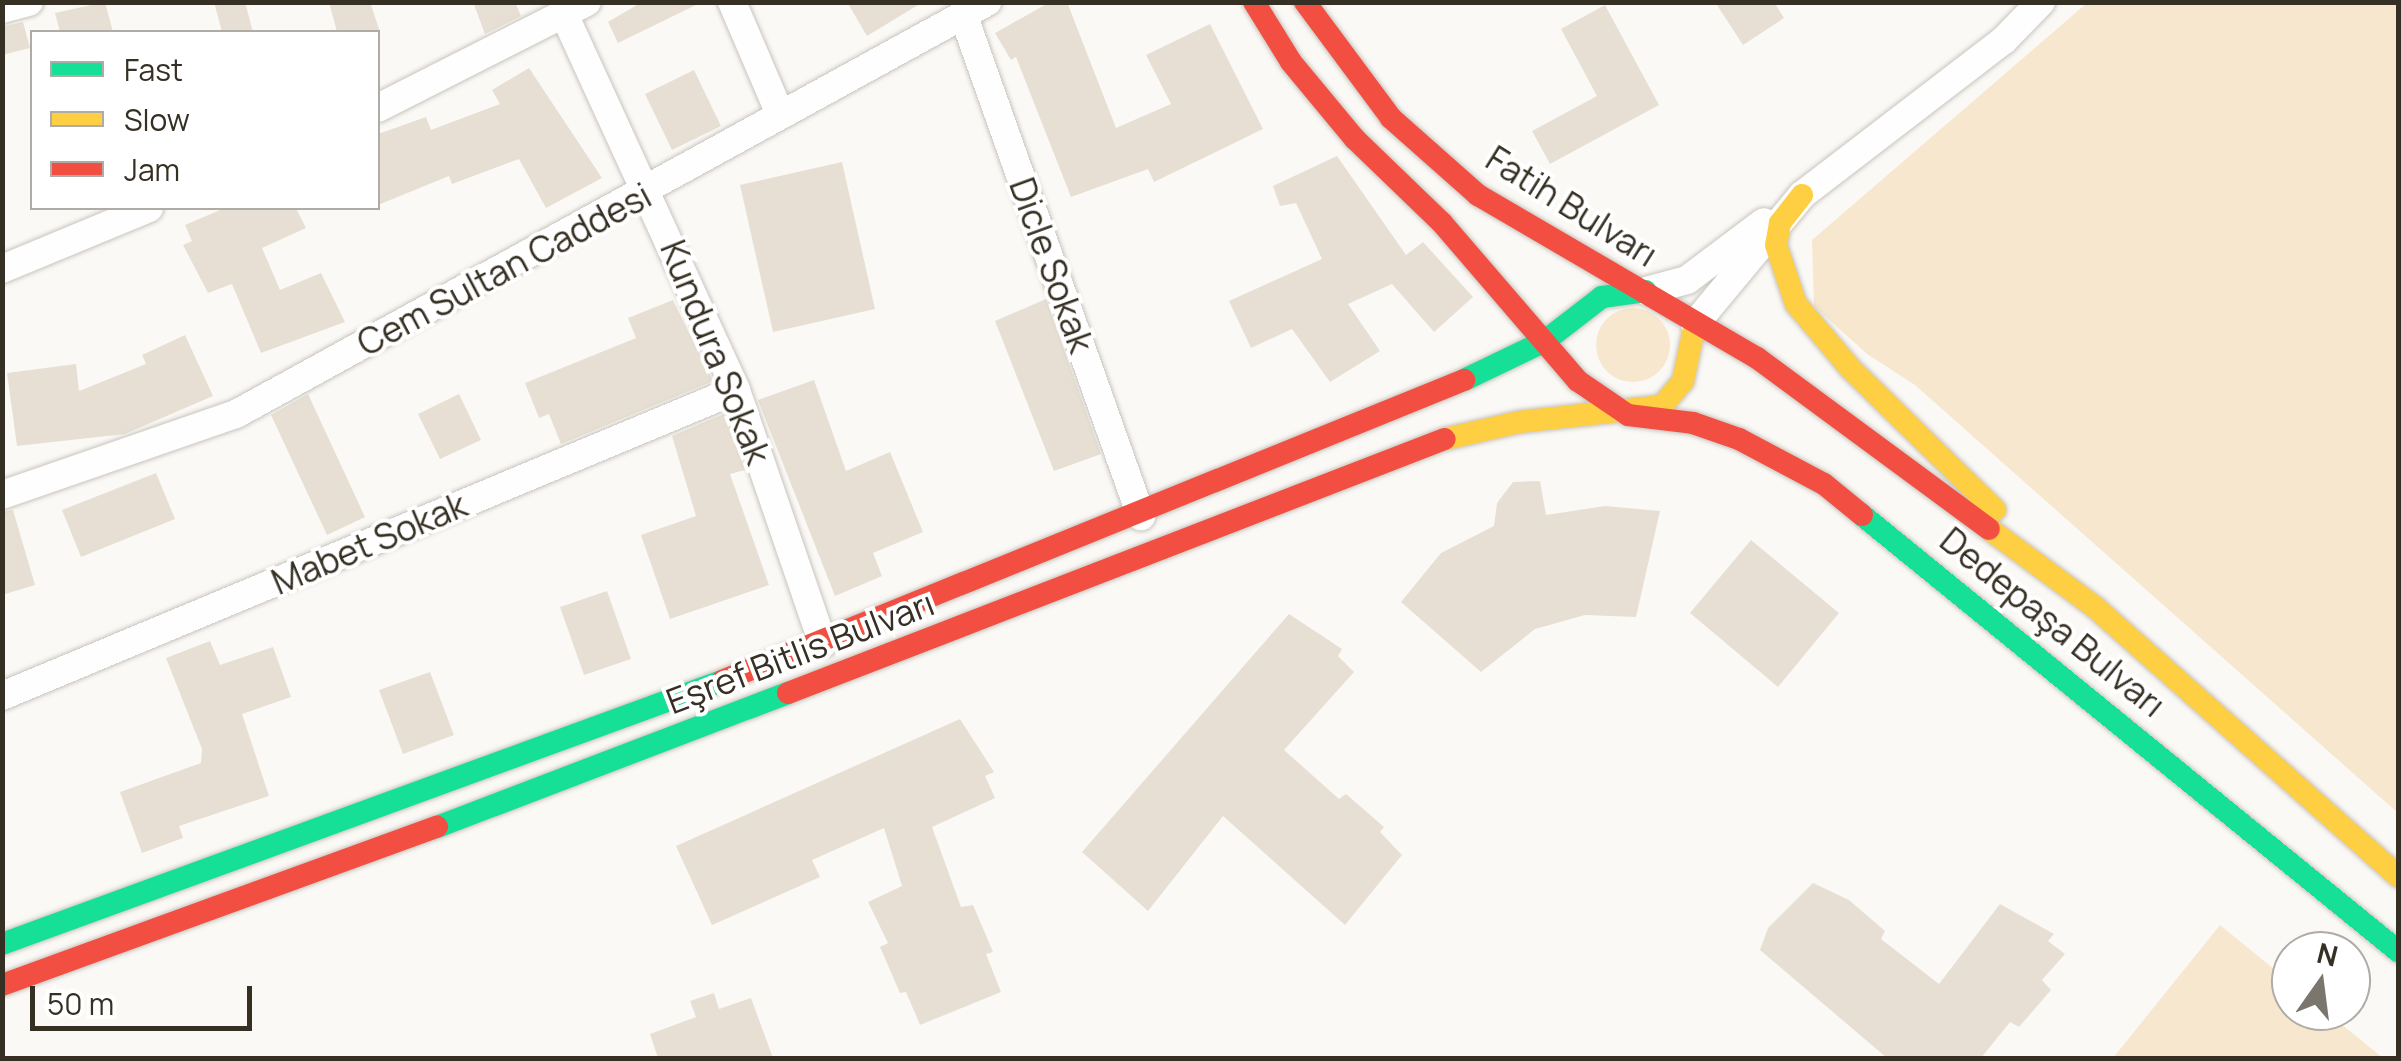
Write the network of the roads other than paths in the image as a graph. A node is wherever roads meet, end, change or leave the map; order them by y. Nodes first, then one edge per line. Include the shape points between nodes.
1 (29, 2) edge
2 (732, 2) edge
3 (1254, 2) edge
4 (1305, 2) edge
5 (2040, 2) edge
6 (576, 8) edge
7 (975, 8) edge
8 (2, 9) edge
9 (380, 107) edge
10 (780, 114) junction
11 (650, 191) junction
12 (1802, 195) junction
13 (144, 210) edge
14 (2, 270) edge
15 (1646, 292) junction
16 (1695, 324) junction
17 (1544, 341) junction
18 (736, 390) junction
19 (1628, 415) junction
20 (2, 480) edge
21 (37, 483) junction
22 (2, 495) edge
23 (1141, 516) junction
24 (2096, 608) junction
25 (823, 644) junction
26 (2, 696) edge
27 (2398, 876) edge
28 (2, 944) edge
29 (2398, 950) edge
30 (2, 985) edge

1 - 8 street
2 - 10 street
3 - 17 main road via 1291,62 1355,139 1442,223
4 - 15 main road, Fatih Bulvarı via 1391,118 1478,195
5 - 12 street via 2004,40
6 - 9 street
6 - 11 street, Kundura Sokak
7 - 10 street, Cem Sultan Caddesi
7 - 23 street, Dicle Sokak
10 - 11 street, Cem Sultan Caddesi
11 - 18 street, Kundura Sokak
11 - 21 street, Cem Sultan Caddesi via 236,414
12 - 15 street via 1686,280
12 - 16 street
12 - 24 main road via 1780,223 1776,245 1796,304 1850,368
13 - 14 street
15 - 16 main road, Fatih Bulvarı
15 - 17 main road via 1602,297
16 - 19 main road via 1674,395 1662,406
16 - 24 main road, Dedepaşa Bulvarı via 1758,358
17 - 19 main road via 1578,381
17 - 23 main road, Eşref Bitlis Bulvarı
18 - 25 street, Kundura Sokak
18 - 26 street, Mabet Sokak
19 - 29 main road, Dedepaşa Bulvarı via 1723,434 1824,484
19 - 30 main road, Eşref Bitlis Bulvarı via 1519,422 1418,446 564,781
20 - 21 street
21 - 22 street, Cem Sultan Caddesi
23 - 25 main road, Eşref Bitlis Bulvarı
24 - 27 main road, Dedepaşa Bulvarı
25 - 28 main road, Eşref Bitlis Bulvarı

